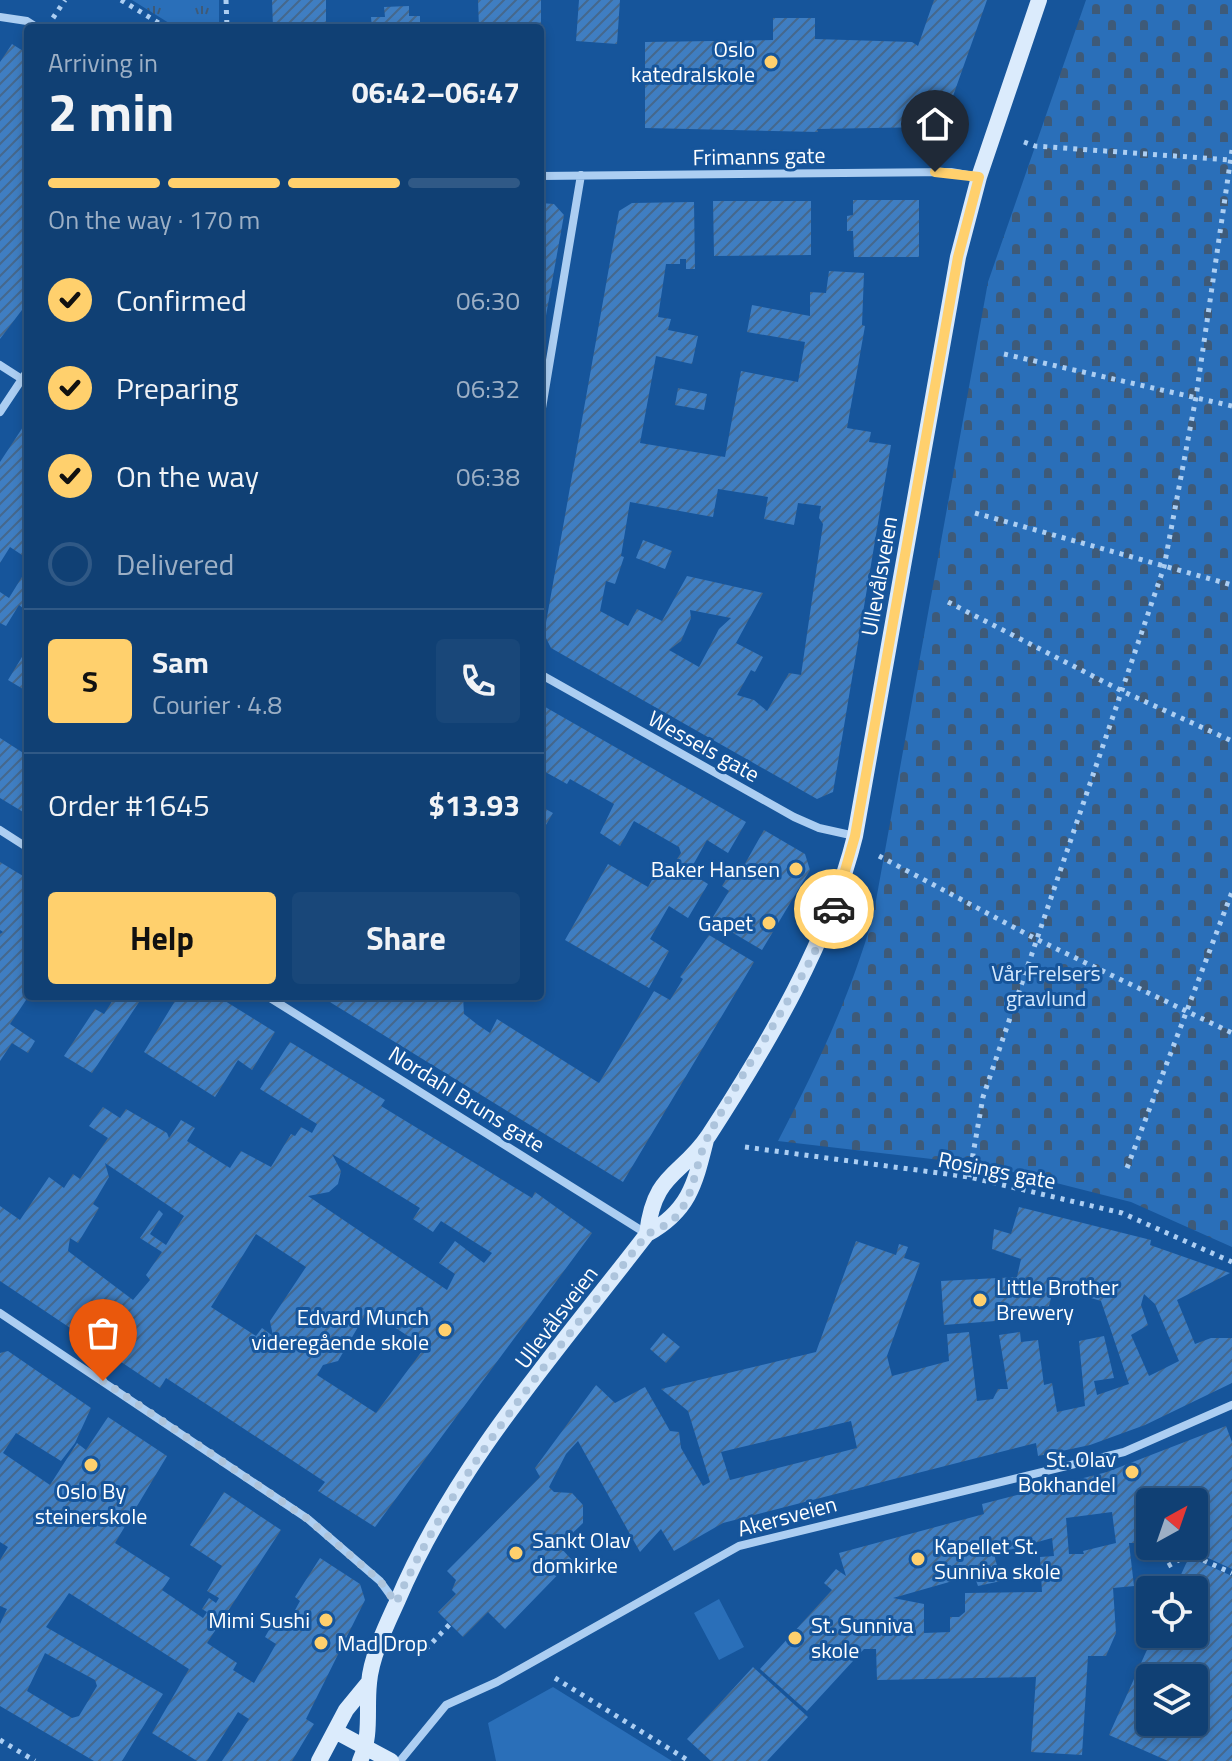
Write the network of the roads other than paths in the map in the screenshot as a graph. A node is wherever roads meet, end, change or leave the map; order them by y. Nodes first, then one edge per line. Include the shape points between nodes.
1 (1039, 0) edge
2 (0, 17) edge
3 (32, 24) edge
4 (581, 175) junction
5 (544, 176) edge
6 (979, 177) junction
7 (0, 365) edge
8 (24, 380) edge
9 (24, 382) edge
10 (544, 396) edge
11 (0, 412) edge
12 (544, 676) edge
13 (0, 830) edge
14 (855, 836) junction
15 (24, 845) edge
16 (273, 1000) edge
17 (707, 1138) junction
18 (647, 1234) junction
19 (0, 1313) edge
20 (1232, 1405) edge
21 (396, 1603) junction
22 (369, 1682) junction
23 (335, 1731) junction
24 (363, 1755) edge
25 (319, 1761) edge
26 (391, 1761) edge
27 (400, 1761) edge

1 - 6 main road, Ullevålsveien
2 - 3 street
4 - 5 street, Frimanns gate
4 - 6 street, Frimanns gate via 951,172
4 - 10 street
6 - 14 main road, Ullevålsveien via 958,257
7 - 8 street
9 - 11 street
12 - 14 street, Wessels gate via 794,817
13 - 15 street
14 - 17 main road, Ullevålsveien via 842,889 822,937
16 - 18 street, Nordahl Bruns gate
17 - 18 main road, Ullevålsveien via 672,1171 650,1206
17 - 18 main road, Ullevålsveien via 695,1186 673,1220
18 - 21 main road, Ullevålsveien via 472,1465
19 - 21 street via 308,1519 380,1581
20 - 27 street, Akersveien via 1124,1452 739,1546 497,1682 446,1705
21 - 22 main road, Ullevålsveien
22 - 23 main road
22 - 24 main road
23 - 24 main road
23 - 25 main road
24 - 26 main road

